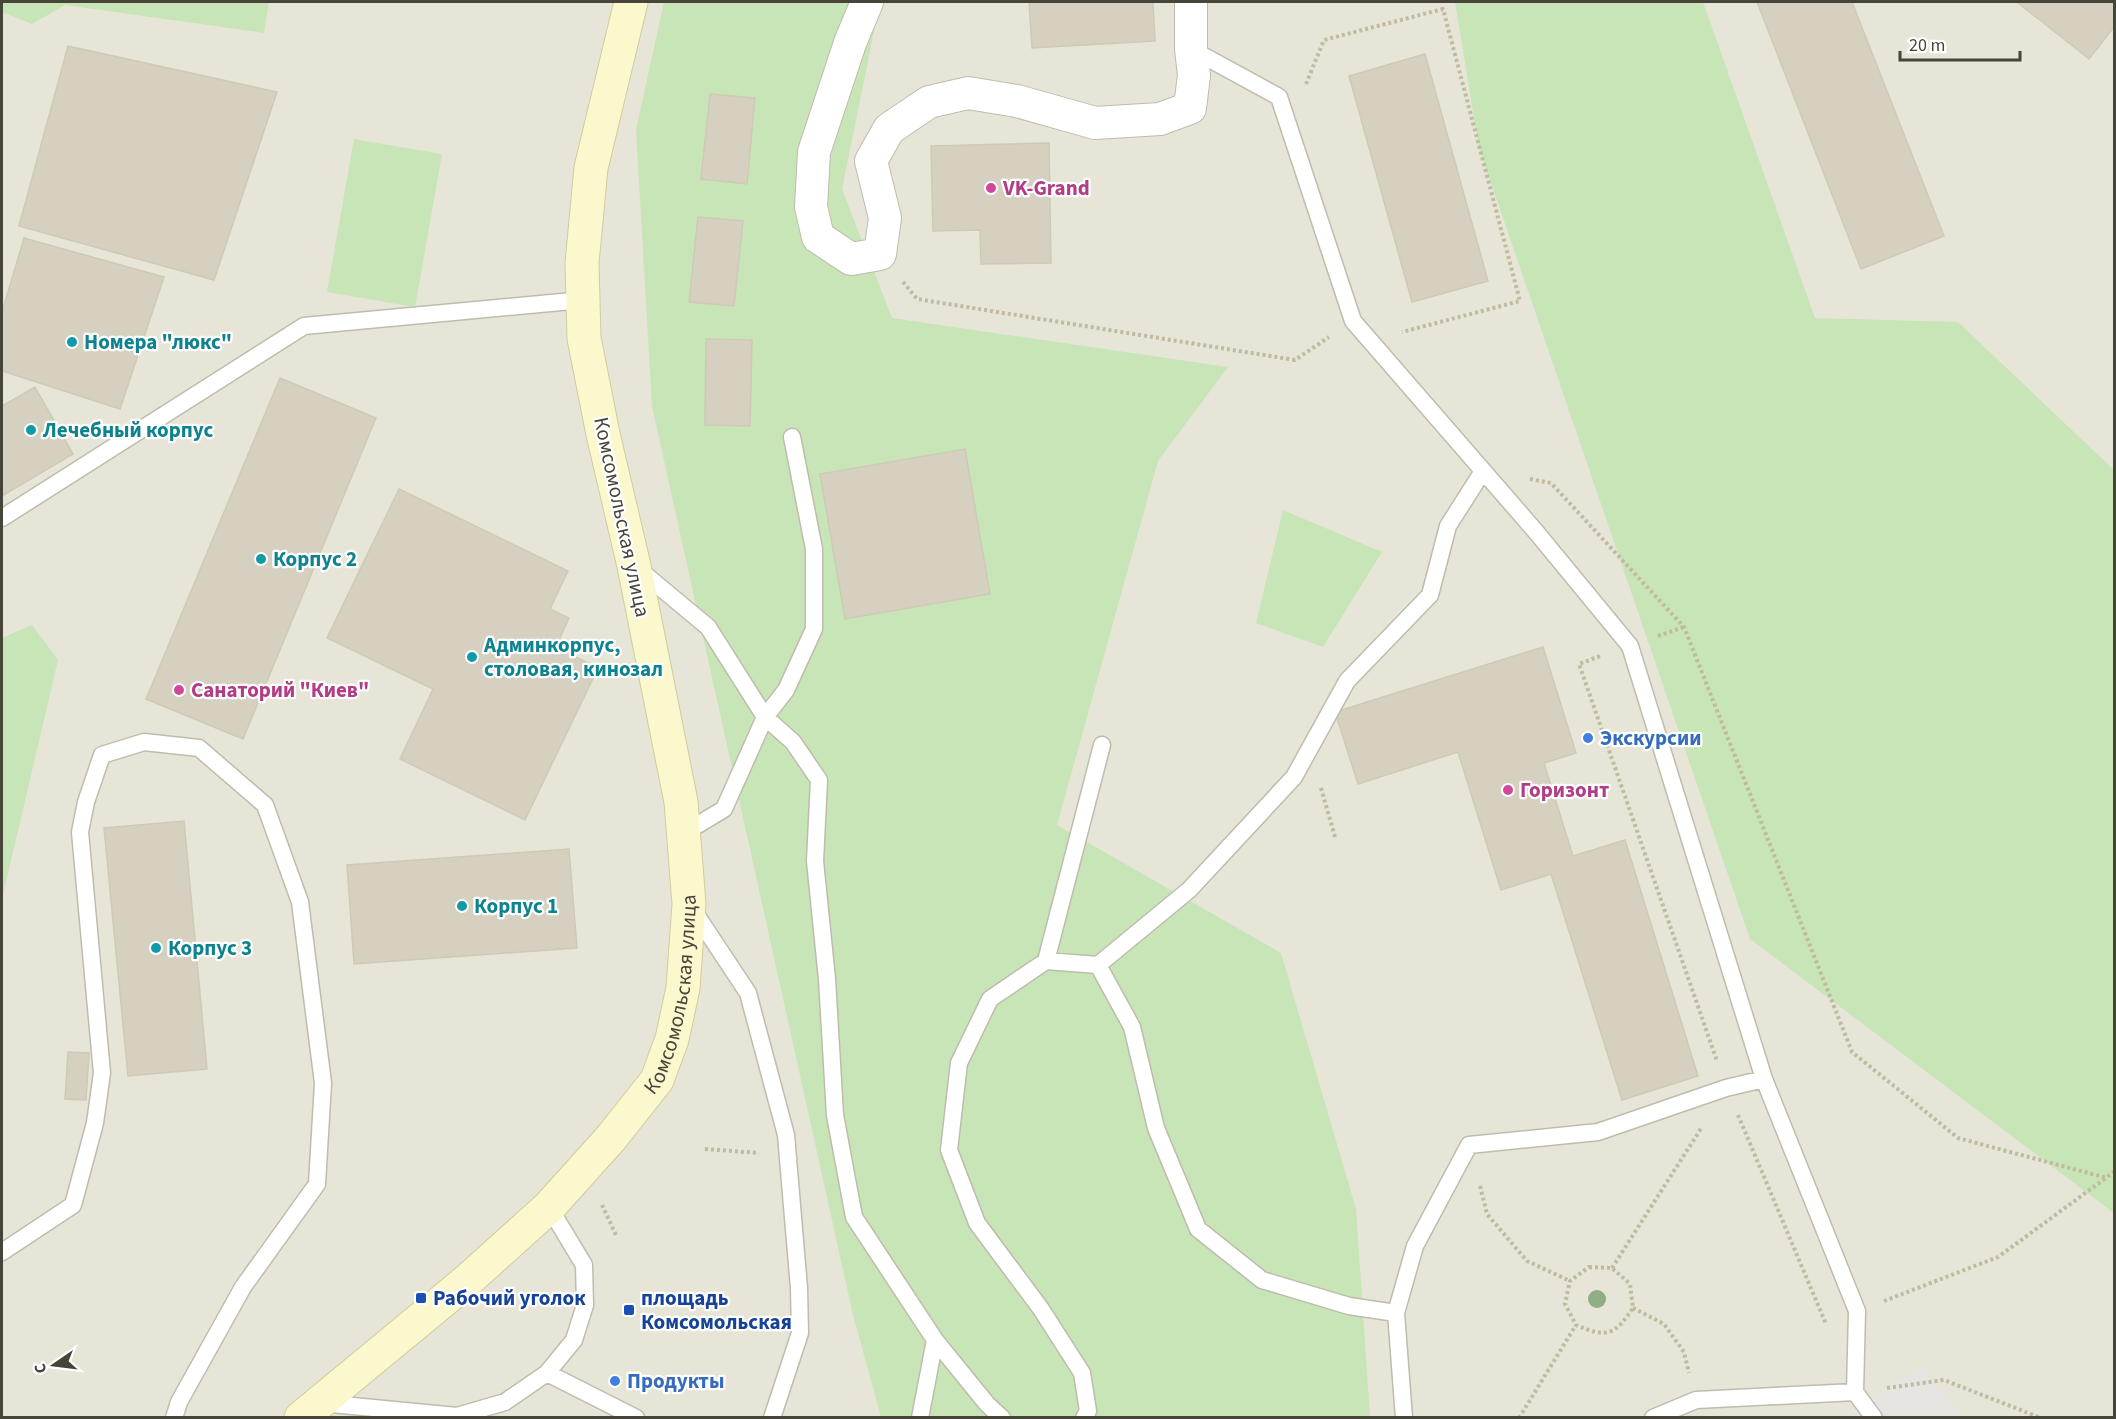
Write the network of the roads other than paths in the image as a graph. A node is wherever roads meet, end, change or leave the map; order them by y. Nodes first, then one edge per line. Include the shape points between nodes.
1 (631, 2) edge
2 (867, 2) edge
3 (1191, 2) edge
4 (1191, 49) junction
5 (583, 300) junction
6 (792, 437) dead end
7 (1483, 471) junction
8 (2, 518) edge
9 (634, 566) junction
10 (765, 717) junction
11 (1102, 745) dead end
12 (684, 833) junction
13 (689, 904) junction
14 (1047, 961) junction
15 (1098, 965) junction
16 (1764, 1079) junction
17 (549, 1207) junction
18 (2, 1252) edge
19 (1396, 1313) junction
20 (935, 1340) junction
21 (547, 1373) junction
22 (1855, 1392) junction
23 (311, 1410) edge
24 (174, 1418) edge
25 (636, 1418) edge
26 (771, 1418) edge
27 (920, 1418) edge
28 (1002, 1418) edge
29 (1084, 1418) edge
30 (1404, 1418) edge
31 (1653, 1418) edge
32 (1874, 1418) edge

1 - 5 main road, Комсомольская улица via 591,168 582,263
2 - 4 street via 814,152 811,207 818,237 851,259 880,254 885,218 871,161 889,129 929,102 969,93 1017,101 1095,123 1160,119 1190,108 1194,75
3 - 4 street
4 - 7 lane via 1279,97 1353,321
5 - 8 lane via 304,326
5 - 9 main road, Комсомольская улица via 586,349
6 - 10 lane via 814,549 814,630 786,690
7 - 15 lane via 1448,526 1430,596 1347,681 1294,777 1189,890
7 - 16 lane via 1630,646
9 - 10 lane via 708,627
9 - 12 main road, Комсомольская улица
10 - 12 lane via 724,808
10 - 20 lane via 793,742 819,780 815,861 835,1115 854,1217
11 - 14 lane
12 - 13 main road, Комсомольская улица
13 - 17 main road, Комсомольская улица via 683,988 672,1039 657,1080
13 - 26 lane via 748,993 786,1135 800,1333
14 - 15 lane
14 - 29 lane via 990,999 959,1063 949,1150 977,1222 1082,1373 1088,1411
15 - 19 lane via 1132,1027 1156,1128 1198,1229 1262,1280 1349,1306
16 - 19 lane via 1598,1132 1469,1145 1414,1246
16 - 22 lane via 1857,1311
17 - 21 lane via 584,1265 585,1305 574,1340
17 - 23 main road, Комсомольская улица
18 - 24 lane via 73,1205 96,1123 102,1073 80,832 102,755 144,742 199,748 265,805 300,902 323,1083 317,1184 243,1287 179,1402
19 - 30 lane
20 - 27 lane
20 - 28 lane
21 - 23 lane via 505,1402 457,1416
21 - 25 lane
22 - 31 lane via 1696,1400
22 - 32 lane

